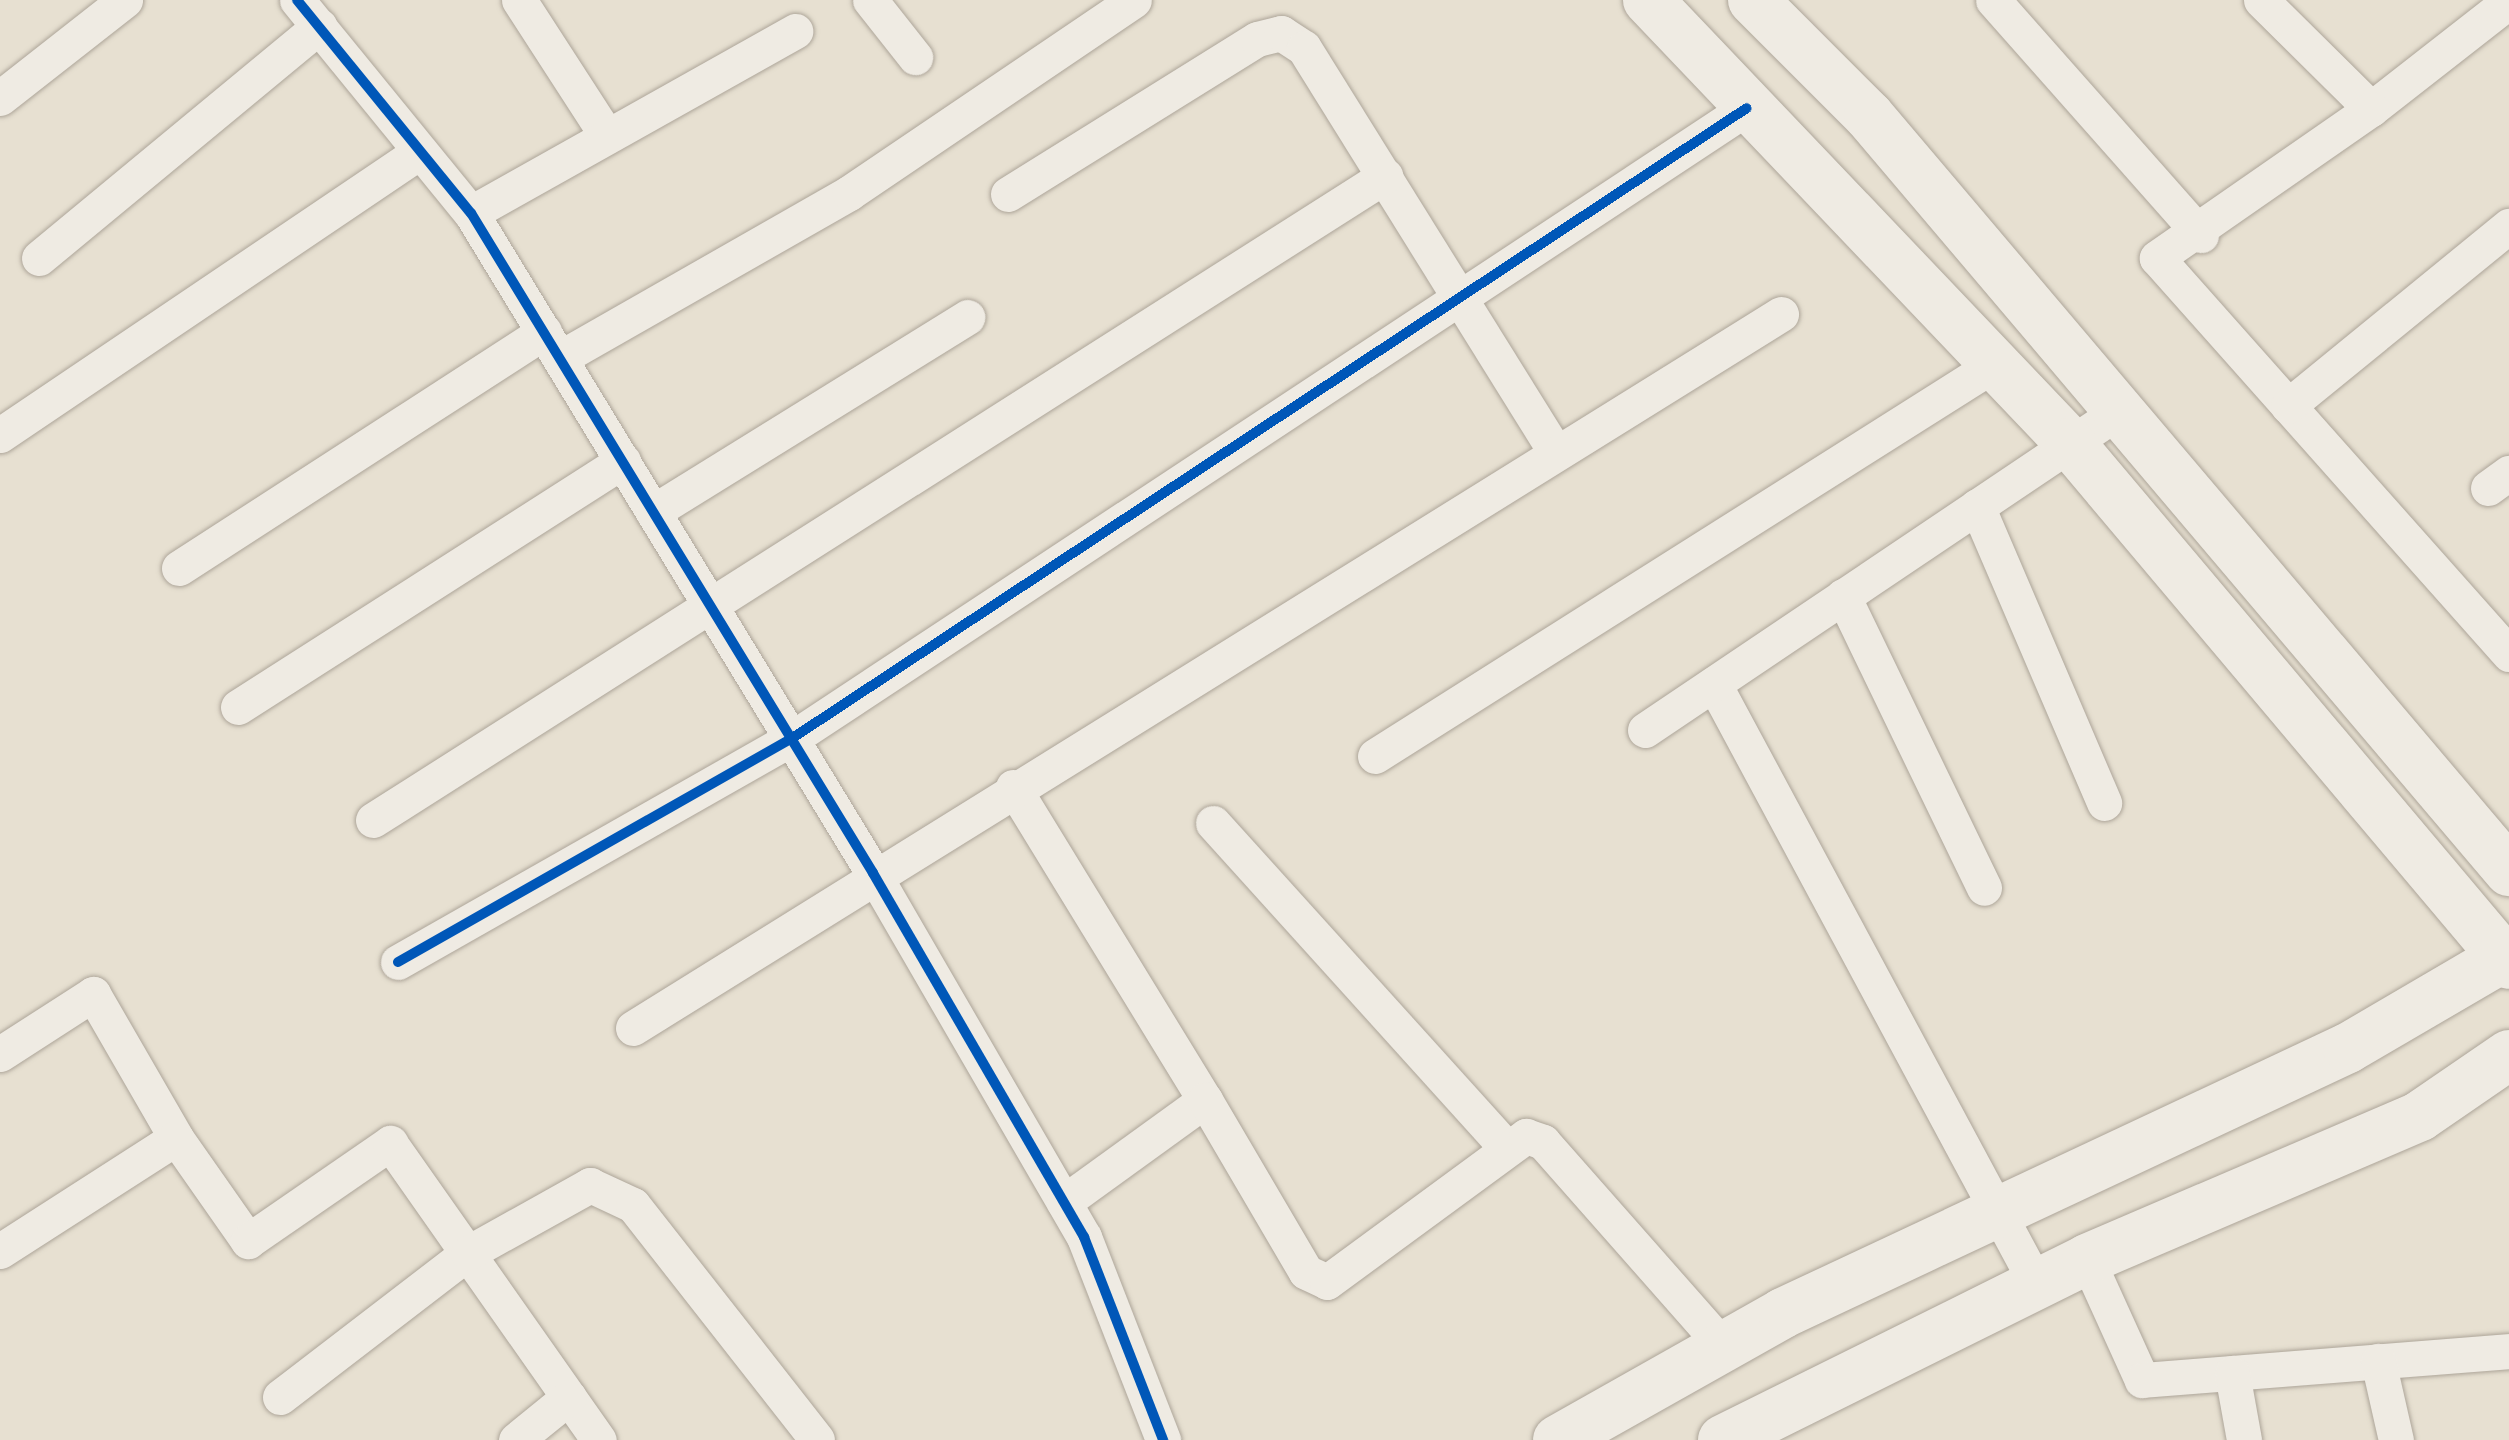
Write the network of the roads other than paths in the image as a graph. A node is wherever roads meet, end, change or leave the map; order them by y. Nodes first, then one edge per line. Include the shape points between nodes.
1 (126, 0) edge
2 (519, 0) edge
3 (870, 0) edge
4 (1134, 0) edge
5 (1648, 0) edge
6 (1753, 0) edge
7 (1993, 0) edge
8 (2261, 0) edge
9 (2509, 1) edge
10 (308, 13) edge
11 (795, 31) dead end
12 (915, 57) dead end
13 (0, 98) edge
14 (1746, 108) junction
15 (2371, 109) junction
16 (607, 136) junction
17 (418, 153) junction
18 (1385, 176) junction
19 (1008, 194) dead end
20 (471, 213) junction
21 (2509, 226) edge
22 (2201, 235) junction
23 (39, 258) dead end
24 (1456, 299) junction
25 (1781, 314) dead end
26 (968, 317) dead end
27 (552, 345) junction
28 (1993, 365) junction
29 (2288, 406) junction
30 (2119, 411) junction
31 (0, 436) edge
32 (2070, 444) junction
33 (1556, 453) junction
34 (623, 461) junction
35 (1977, 506) junction
36 (653, 512) junction
37 (179, 568) dead end
38 (1843, 596) junction
39 (707, 600) junction
40 (2509, 654) edge
41 (1714, 684) junction
42 (238, 708) dead end
43 (1645, 730) dead end
44 (791, 739) junction
45 (1375, 756) dead end
46 (1014, 786) junction
47 (2104, 803) dead end
48 (373, 820) dead end
49 (1213, 823) dead end
50 (2509, 871) edge
51 (873, 874) junction
52 (1984, 888) dead end
53 (2508, 959) edge
54 (398, 962) dead end
55 (633, 1028) dead end
56 (0, 1054) edge
57 (2509, 1055) edge
58 (1205, 1100) junction
59 (176, 1138) junction
60 (1504, 1145) junction
61 (1064, 1202) junction
62 (1998, 1209) junction
63 (0, 1250) edge
64 (468, 1253) junction
65 (2087, 1259) junction
66 (2036, 1285) junction
67 (1722, 1346) junction
68 (2509, 1350) edge
69 (2378, 1361) junction
70 (2232, 1373) junction
71 (280, 1397) dead end
72 (569, 1397) junction
73 (516, 1440) edge
74 (600, 1440) edge
75 (817, 1440) edge
76 (1163, 1440) edge
77 (1558, 1440) edge
78 (1723, 1440) edge
79 (2244, 1440) edge
80 (2396, 1440) edge

1 - 13 street
2 - 16 street
3 - 12 street
4 - 27 street via 848,193
5 - 14 street
6 - 30 street via 1869,116
7 - 22 street
8 - 15 street
9 - 15 street
10 - 17 street
10 - 23 street
11 - 16 street
14 - 24 street
14 - 28 street
15 - 22 street
16 - 20 street
17 - 20 street
17 - 31 street
18 - 19 street via 1304,48 1281,34 1257,39
18 - 24 street
18 - 39 street
20 - 27 street
21 - 29 street
22 - 29 street via 2157,258
24 - 33 street
24 - 44 street
25 - 33 street
26 - 36 street
27 - 34 street
27 - 37 street
28 - 32 street
28 - 45 street
29 - 40 street
30 - 32 street
30 - 50 street
32 - 35 street
32 - 53 street
33 - 46 street
34 - 36 street
34 - 42 street
35 - 38 street
35 - 47 street
36 - 39 street
38 - 41 street
38 - 52 street
39 - 44 street
39 - 48 street
41 - 43 street
41 - 62 street
44 - 51 street
44 - 54 street
46 - 51 street
46 - 58 street
49 - 60 street
51 - 55 street
51 - 61 street
53 - 62 street via 2348,1048
56 - 59 street via 93,994
57 - 65 street via 2420,1116
58 - 60 street via 1306,1272 1328,1282
58 - 61 street
59 - 63 street
59 - 64 street via 248,1241 390,1143
60 - 67 street via 1526,1136 1543,1142
61 - 76 street
62 - 66 street
62 - 67 street
64 - 71 street
64 - 72 street
64 - 75 street via 590,1185 612,1188
65 - 66 street
65 - 70 street via 2142,1380
66 - 78 street
67 - 77 street
68 - 69 street
69 - 70 street
69 - 80 street
70 - 79 street
72 - 73 street
72 - 74 street

